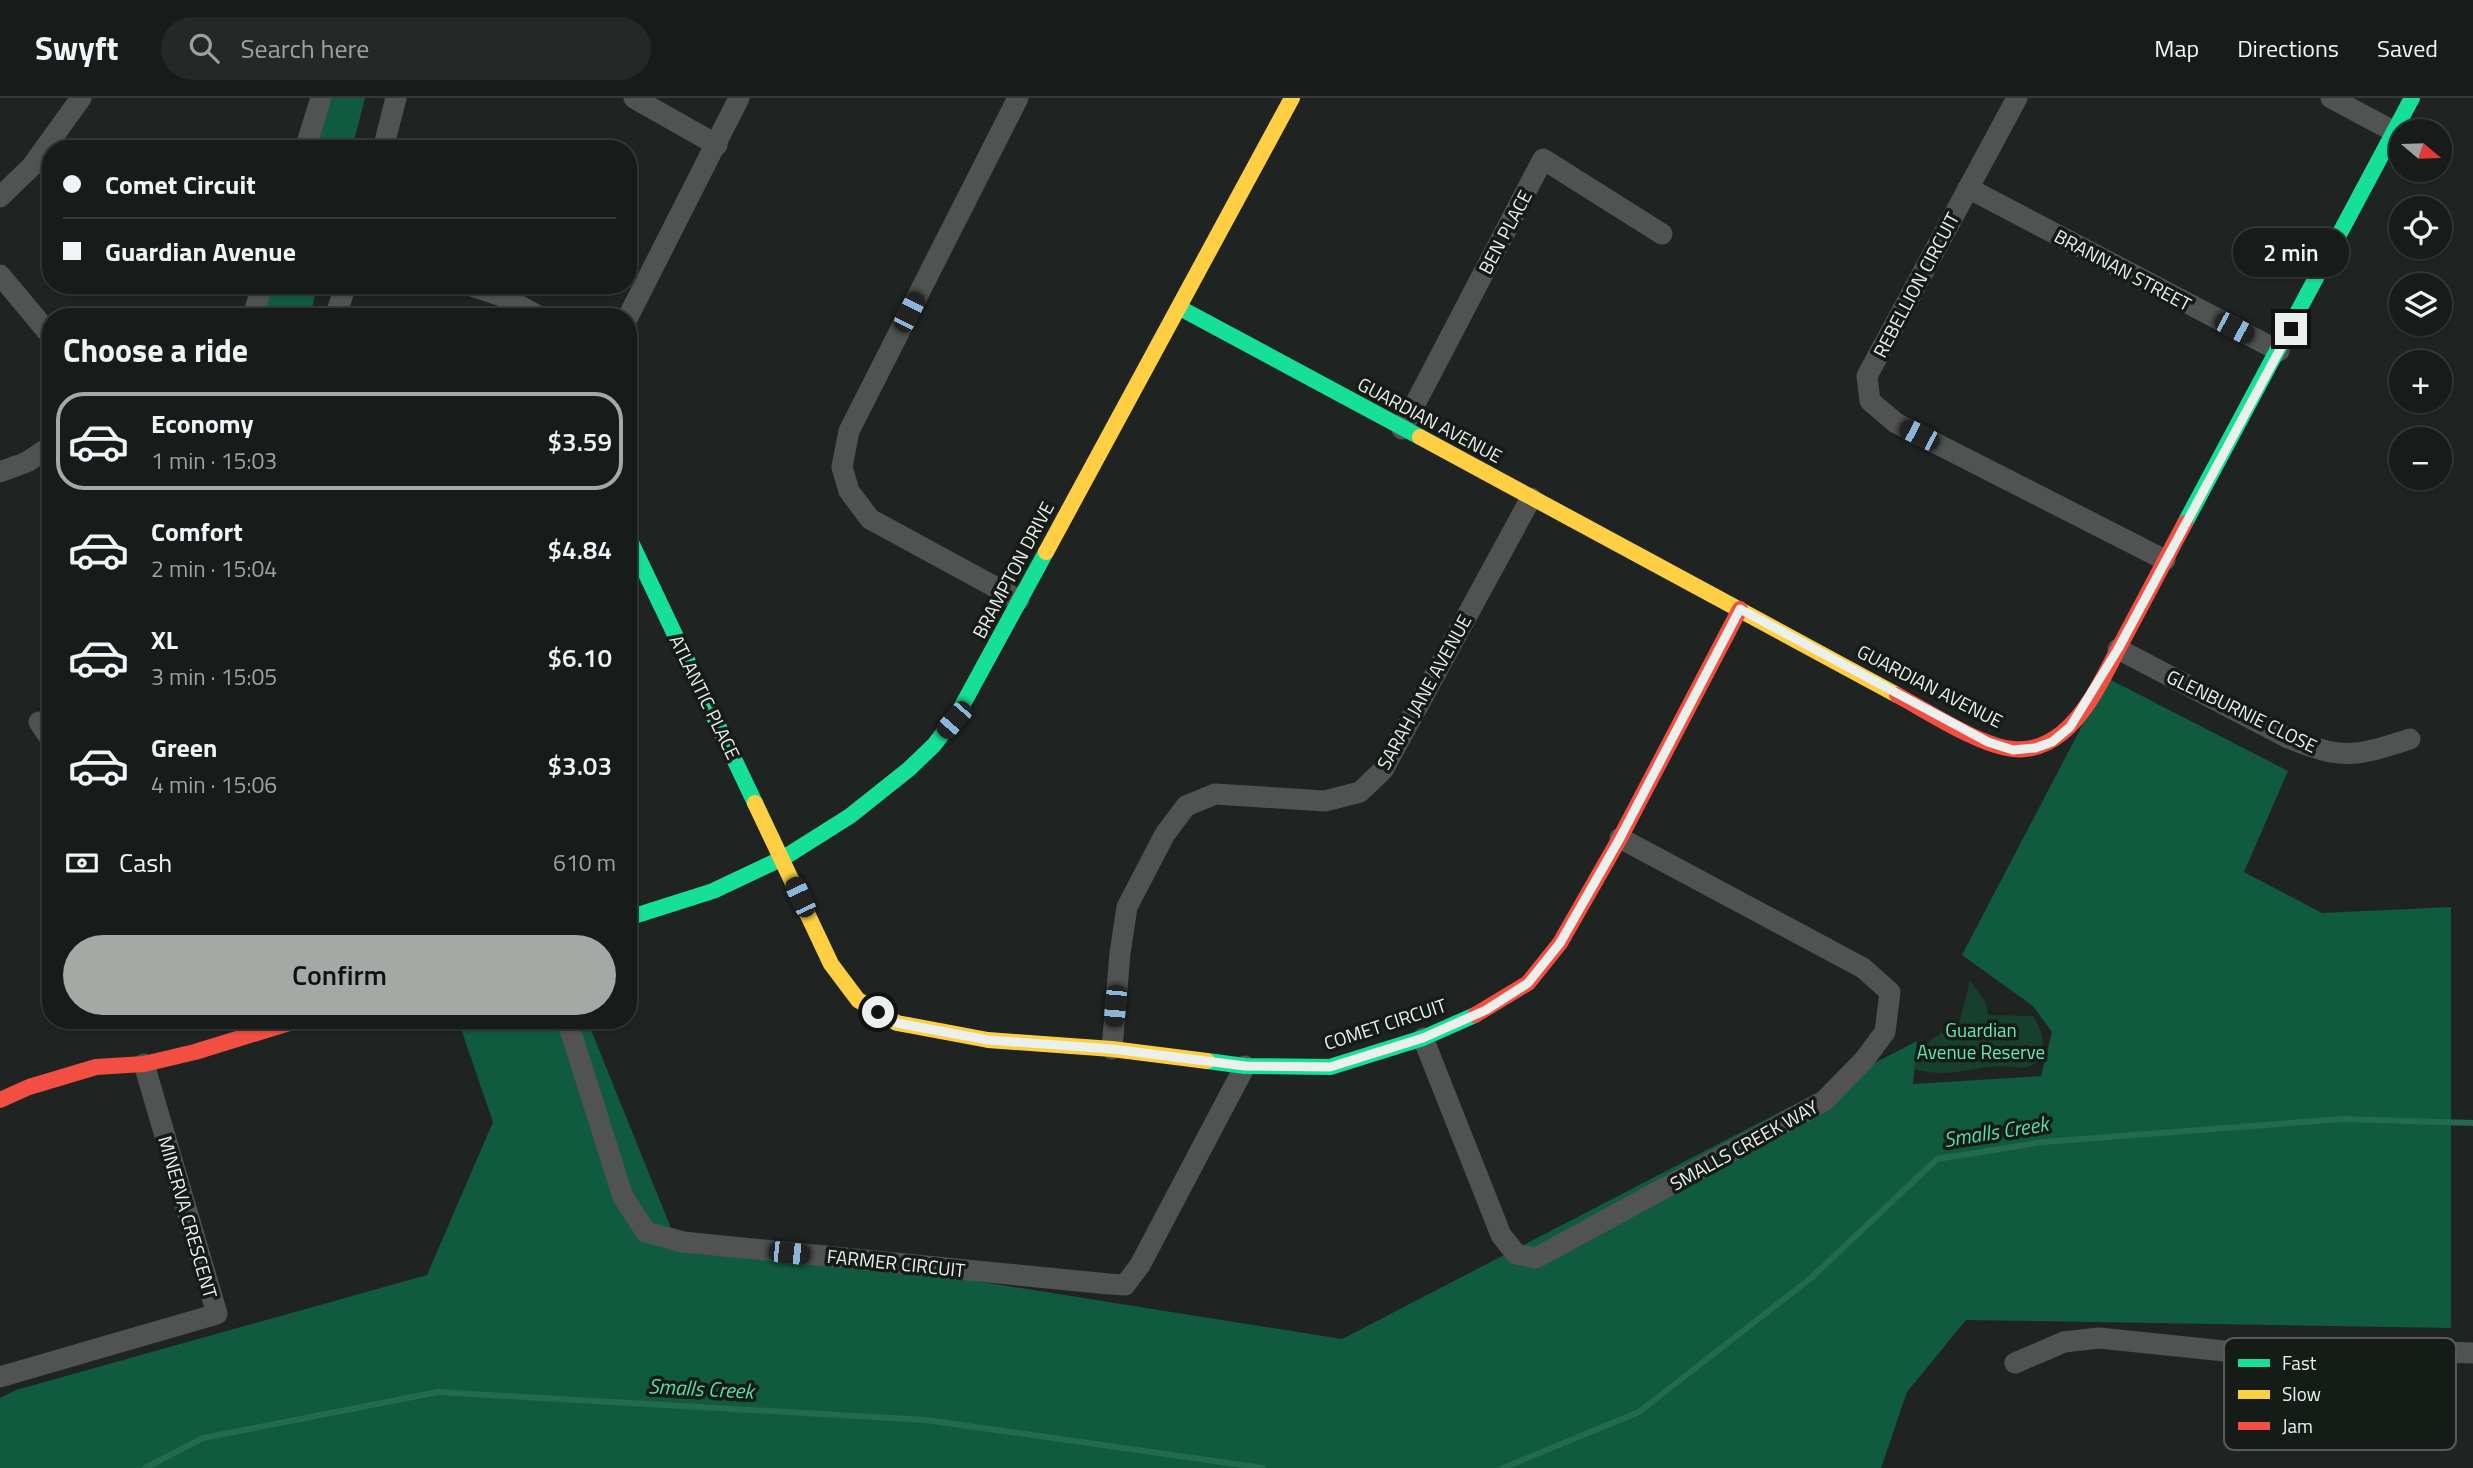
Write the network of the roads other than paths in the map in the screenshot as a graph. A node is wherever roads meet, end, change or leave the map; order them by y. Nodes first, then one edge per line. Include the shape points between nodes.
1 (81, 98) edge
2 (321, 98) edge
3 (396, 98) edge
4 (634, 98) edge
5 (739, 98) edge
6 (1018, 98) edge
7 (1292, 98) edge
8 (2017, 98) edge
9 (2331, 98) edge
10 (2412, 98) edge
11 (2402, 119) edge
12 (2389, 129) edge
13 (51, 140) edge
14 (308, 140) edge
15 (385, 140) edge
16 (2389, 143) edge
17 (717, 145) junction
18 (42, 152) edge
19 (1968, 188) junction
20 (0, 197) edge
21 (1662, 234) dead end
22 (0, 275) edge
23 (496, 294) edge
24 (524, 308) edge
25 (633, 308) edge
26 (1180, 308) junction
27 (42, 325) edge
28 (2279, 351) junction
29 (1402, 429) junction
30 (42, 452) edge
31 (0, 472) edge
32 (1531, 498) junction
33 (637, 560) edge
34 (2165, 560) junction
35 (1019, 600) junction
36 (1740, 609) junction
37 (2118, 649) junction
38 (39, 722) dead end
39 (42, 726) edge
40 (2410, 739) dead end
41 (1620, 838) junction
42 (783, 858) junction
43 (637, 915) edge
44 (270, 1029) edge
45 (570, 1029) edge
46 (1423, 1038) junction
47 (1112, 1049) junction
48 (144, 1064) junction
49 (1245, 1066) junction
50 (0, 1100) edge
51 (2224, 1351) edge
52 (2015, 1363) dead end
53 (0, 1377) edge

1 - 13 street
2 - 14 street
3 - 15 street
4 - 17 street
5 - 17 street
6 - 35 street via 849,431 842,467 849,491 870,519
7 - 26 street, BRAMPTON DRIVE
8 - 19 street, REBELLION CIRCUIT
9 - 12 street
10 - 11 street, GUARDIAN AVENUE
16 - 28 street, GUARDIAN AVENUE
17 - 25 street
18 - 20 street
19 - 28 street, BRANNAN STREET
19 - 34 street, REBELLION CIRCUIT via 1867,376 1870,401 1896,423
21 - 29 street, BEN PLACE via 1544,159
22 - 27 street
23 - 24 street
26 - 29 street, GUARDIAN AVENUE
26 - 35 street, BRAMPTON DRIVE
28 - 34 street, GUARDIAN AVENUE
29 - 32 street, GUARDIAN AVENUE
30 - 31 street
32 - 36 street, GUARDIAN AVENUE
32 - 47 street, SARAH JANE AVENUE via 1383,770 1360,792 1325,801 1215,794 1186,807 1165,834 1127,907
33 - 42 street, ATLANTIC PLACE
34 - 37 street, GUARDIAN AVENUE
35 - 42 street, BRAMPTON DRIVE via 954,720 924,754 888,786
36 - 37 street, GUARDIAN AVENUE via 1966,732 2013,750 2052,742 2070,727
36 - 41 street, COMET CIRCUIT
37 - 40 street, GLENBURNIE CLOSE via 2318,750 2345,755
38 - 39 street
41 - 46 street, COMET CIRCUIT via 1560,943 1528,983 1486,1010
41 - 46 street, SMALLS CREEK WAY via 1864,968 1890,992 1885,1032 1824,1101 1536,1258 1516,1254 1501,1236
42 - 43 street, BRAMPTON DRIVE via 723,887
42 - 47 street, COMET CIRCUIT via 831,964 858,1000 897,1023 988,1040
44 - 48 street
45 - 49 street, FARMER CIRCUIT via 623,1197 646,1232 683,1242 1125,1285 1140,1265
46 - 49 street, COMET CIRCUIT via 1330,1067
47 - 49 street, COMET CIRCUIT
48 - 50 street via 96,1067
48 - 53 street, MINERVA CRESCENT via 217,1314
51 - 52 street via 2099,1338 2064,1342

